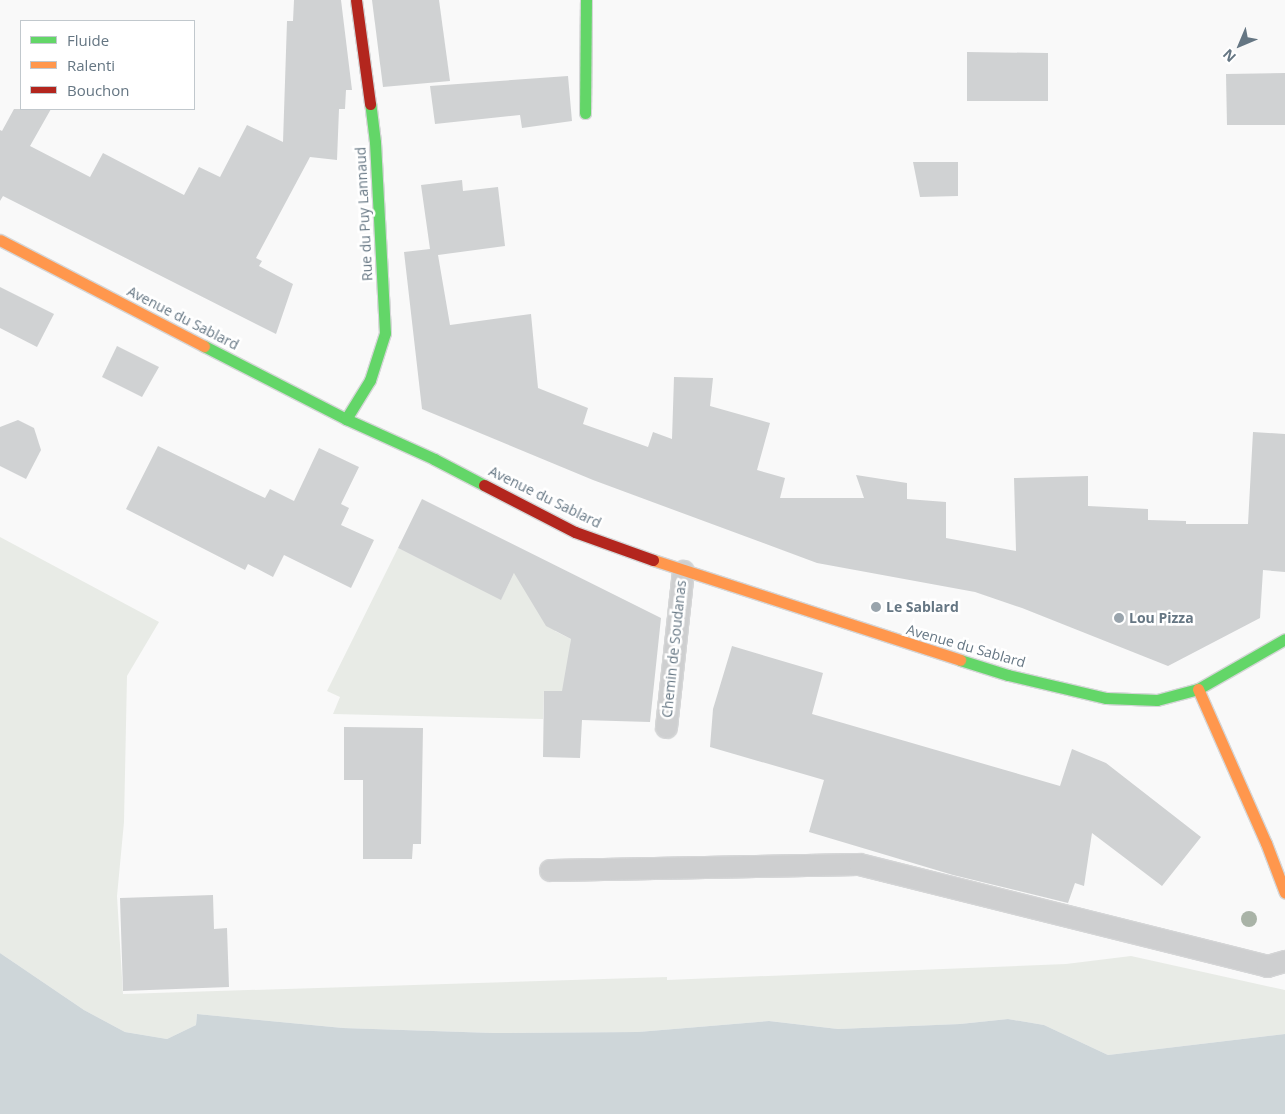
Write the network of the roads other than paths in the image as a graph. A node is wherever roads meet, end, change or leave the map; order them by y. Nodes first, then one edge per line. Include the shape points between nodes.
1 (356, 0) edge
2 (586, 0) edge
3 (585, 113) dead end
4 (0, 240) edge
5 (346, 419) junction
6 (683, 571) junction
7 (1285, 639) edge
8 (1198, 689) junction
9 (666, 727) dead end
10 (550, 870) dead end
11 (1285, 893) edge
12 (1285, 961) edge

1 - 5 street, Rue du Puy Lannaud via 375,142 385,333 370,380
2 - 3 street
4 - 5 street, Avenue du Sablard
5 - 6 street, Avenue du Sablard via 442,463 575,532
6 - 8 street, Avenue du Sablard via 1008,675 1106,698 1157,700
6 - 9 lane, Chemin de Soudanas
7 - 8 street, Avenue du Sablard
8 - 11 street
10 - 12 lane via 859,864 1266,966

